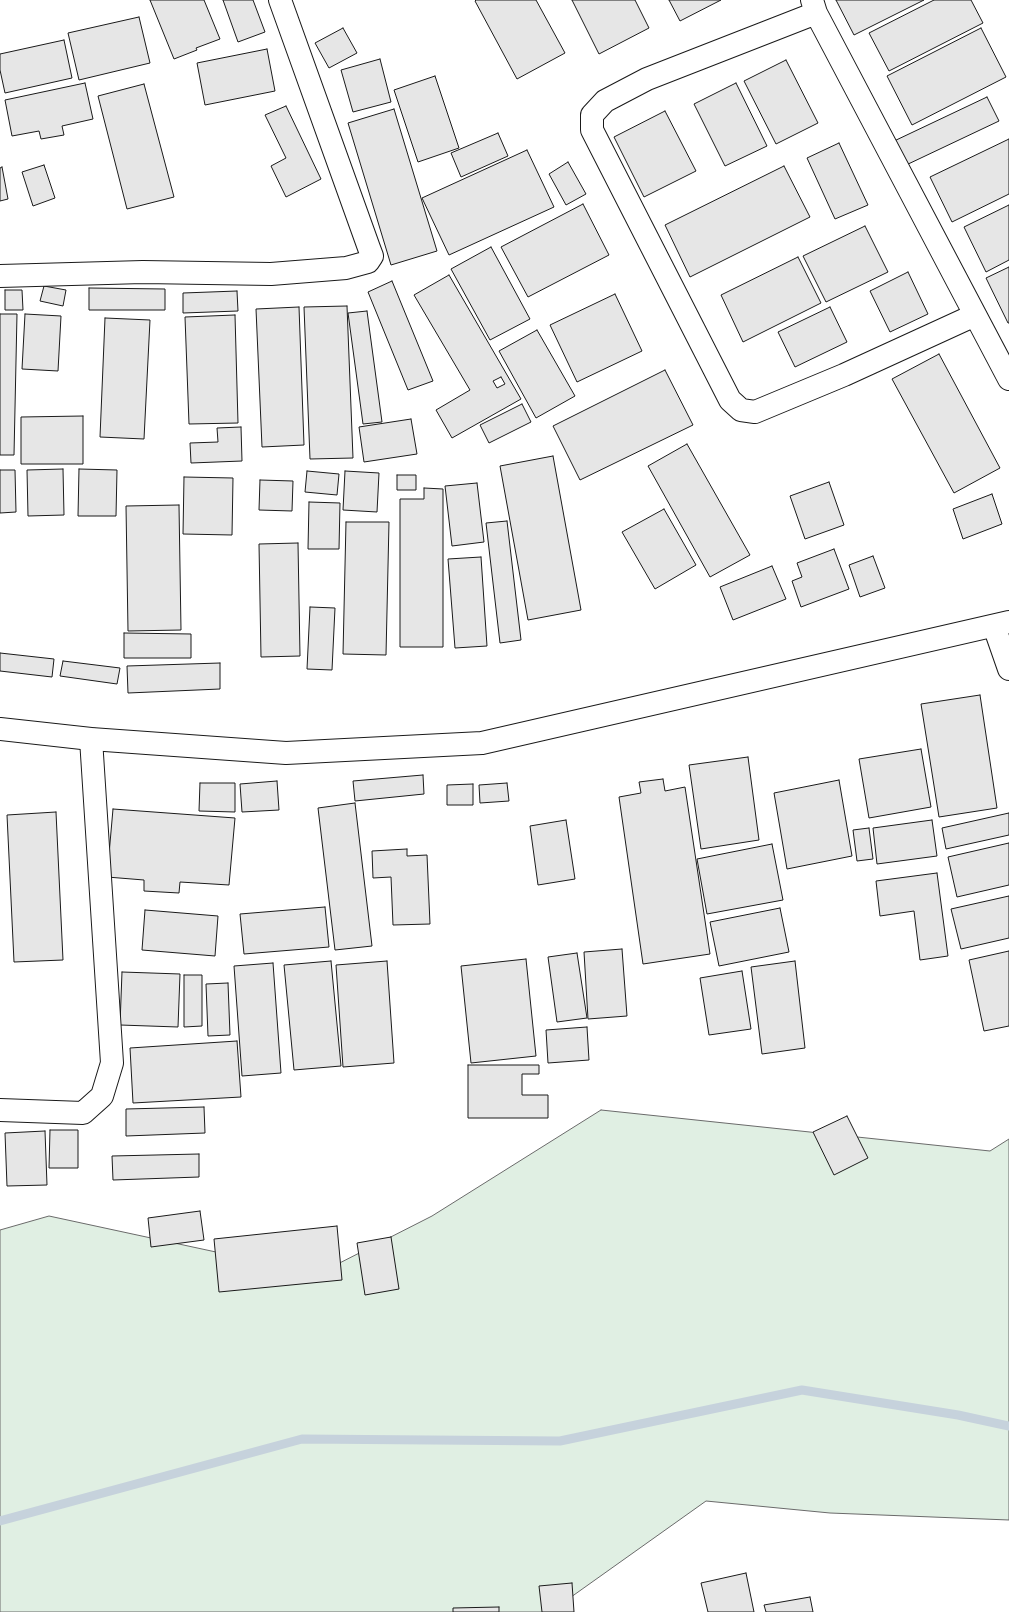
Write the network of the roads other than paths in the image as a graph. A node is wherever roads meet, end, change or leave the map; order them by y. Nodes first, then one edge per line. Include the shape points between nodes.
1 (280, 0) edge
2 (814, 6) edge
3 (0, 276) edge
4 (975, 316) junction
5 (1009, 379) edge
6 (1001, 624) edge
7 (1009, 669) edge
8 (0, 729) edge
9 (91, 739) junction
10 (0, 1110) edge

1 - 3 street via 372,256 368,262 346,268 271,274 142,272
2 - 4 street
2 - 4 street via 647,79 605,101 592,115 592,130 730,400 741,410 755,412
4 - 5 street
6 - 7 street
6 - 9 street via 482,743 286,752
8 - 9 street
9 - 10 street via 112,1063 102,1096 83,1113

